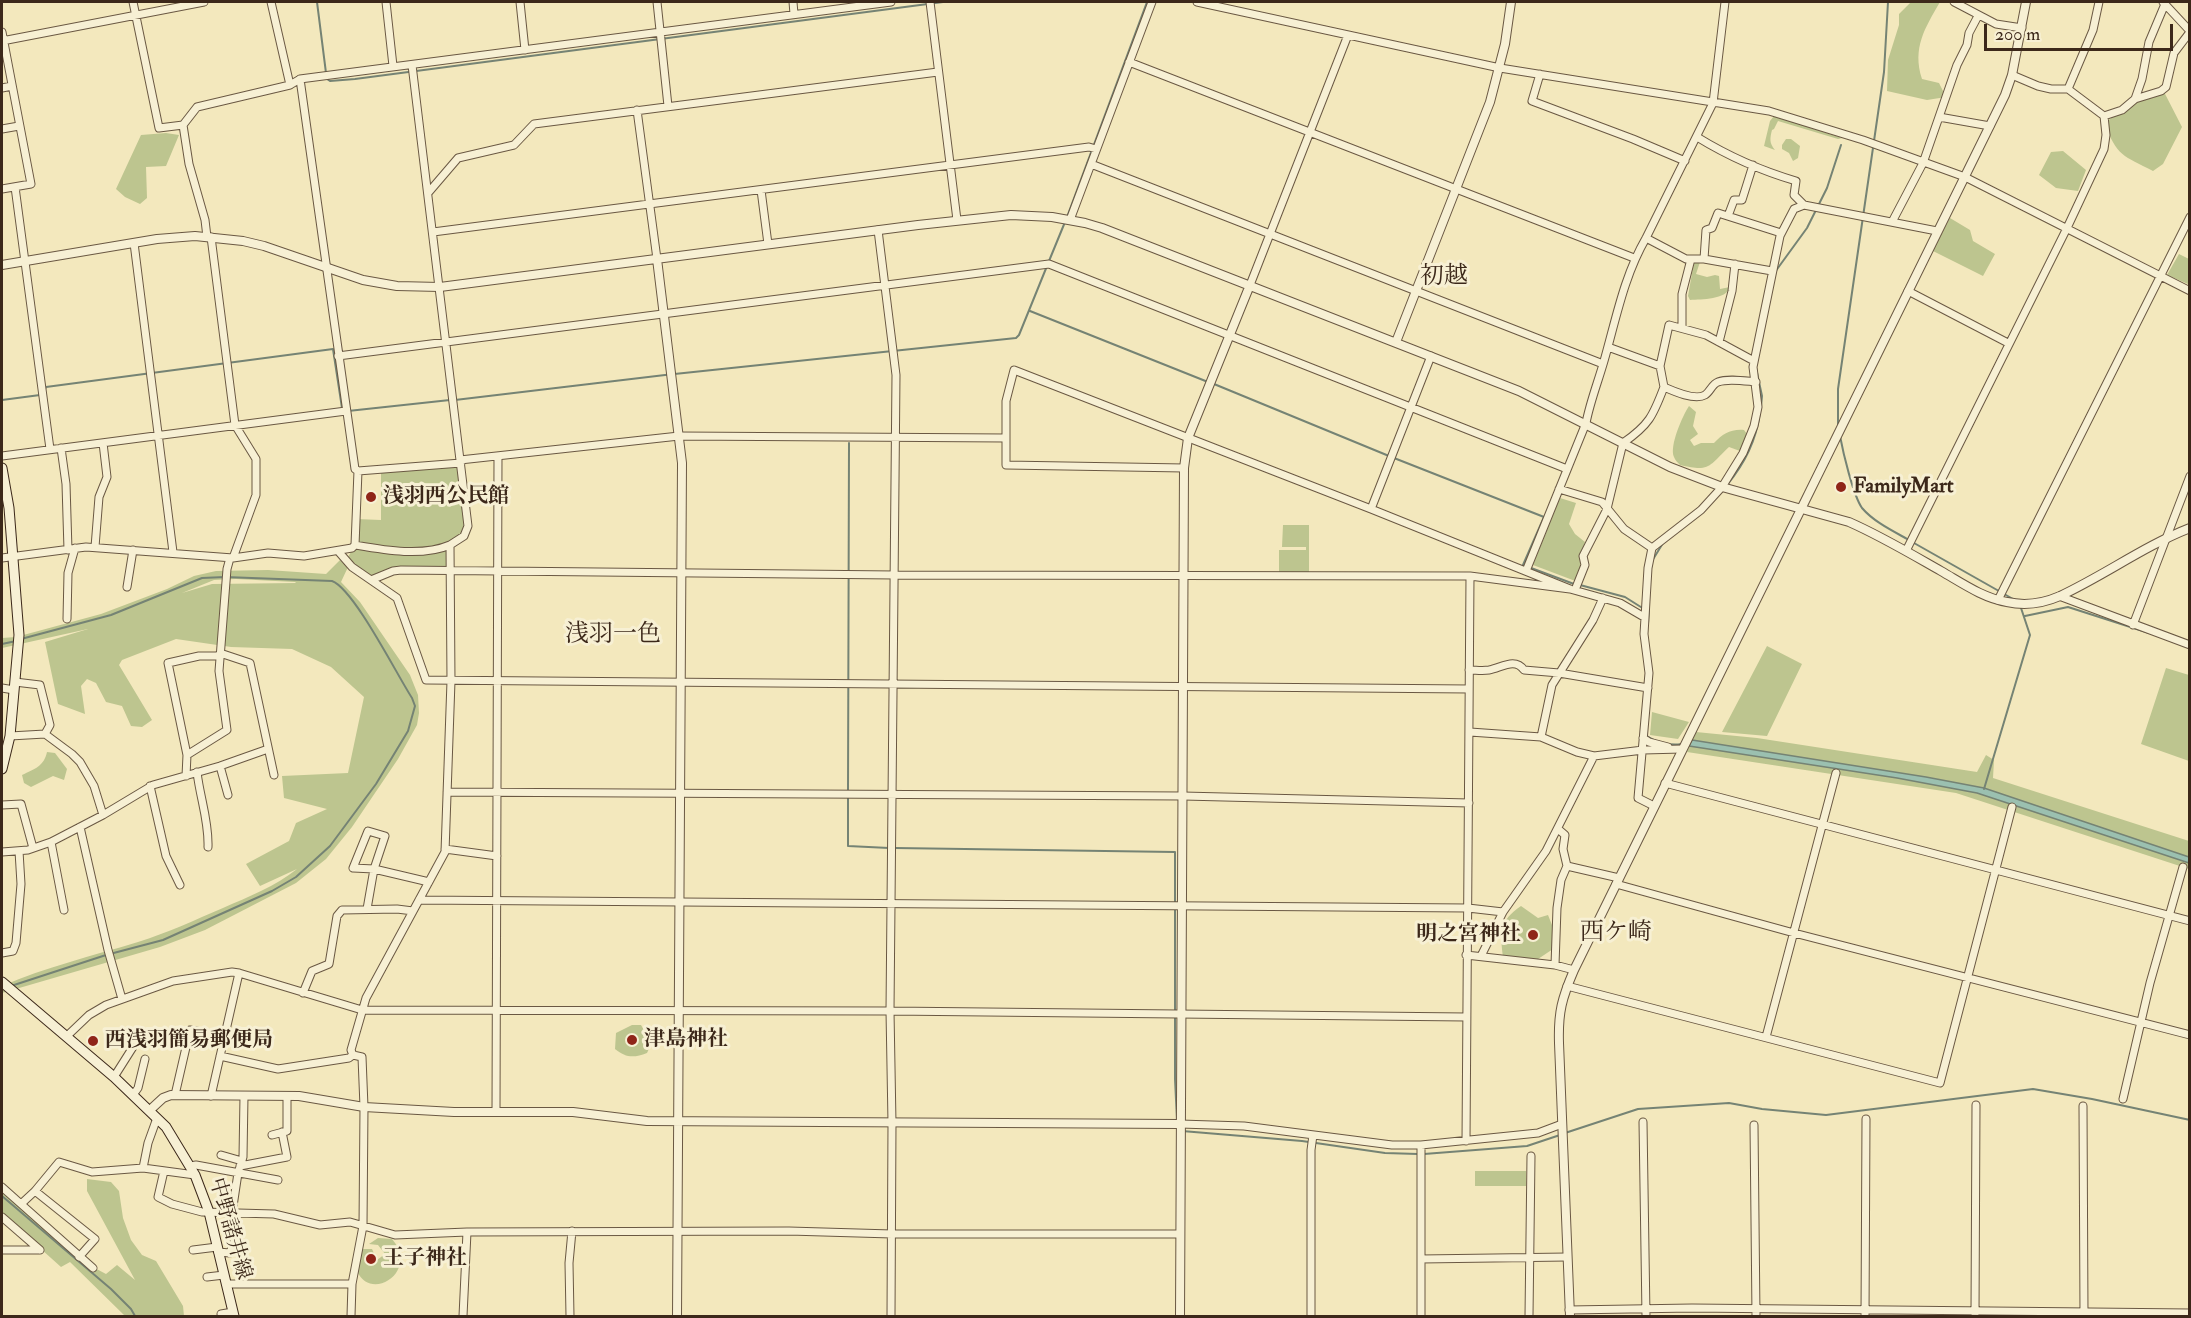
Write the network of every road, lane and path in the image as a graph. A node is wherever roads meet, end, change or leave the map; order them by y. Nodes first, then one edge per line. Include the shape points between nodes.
1 (133, 2) edge
2 (204, 2) edge
3 (271, 2) edge
4 (386, 2) edge
5 (520, 2) edge
6 (657, 2) edge
7 (792, 2) edge
8 (891, 2) edge
9 (930, 2) edge
10 (1152, 2) edge
11 (1197, 2) edge
12 (1510, 2) edge
13 (1725, 2) edge
14 (1954, 2) edge
15 (2026, 2) edge
16 (2096, 2) edge
17 (2164, 3) edge
18 (794, 14) junction
19 (135, 15) junction
20 (1978, 16) junction
21 (2022, 28) junction
22 (2190, 31) edge
23 (2, 32) edge
24 (660, 32) junction
25 (1348, 35) junction
26 (2, 41) edge
27 (525, 50) junction
28 (1129, 62) junction
29 (411, 64) junction
30 (393, 66) junction
31 (1500, 68) junction
32 (938, 72) junction
33 (1540, 74) junction
34 (2012, 75) junction
35 (300, 79) junction
36 (290, 85) junction
37 (12, 86) junction
38 (2, 88) edge
39 (2068, 89) junction
40 (2135, 99) junction
41 (1713, 103) junction
42 (668, 106) junction
43 (637, 110) junction
44 (2104, 116) junction
45 (1940, 117) junction
46 (183, 125) junction
47 (19, 126) junction
48 (1990, 126) junction
49 (2, 129) edge
50 (1310, 132) junction
51 (1697, 137) junction
52 (1096, 149) junction
53 (1685, 161) junction
54 (1923, 163) junction
55 (1091, 164) junction
56 (951, 165) junction
57 (1753, 165) junction
58 (1965, 177) junction
59 (15, 187) junction
60 (1455, 188) junction
61 (2, 189) edge
62 (761, 190) junction
63 (428, 193) junction
64 (650, 205) junction
65 (1804, 205) junction
66 (1728, 216) junction
67 (2190, 217) edge
68 (957, 220) junction
69 (1070, 220) junction
70 (1892, 222) junction
71 (2067, 228) junction
72 (878, 230) junction
73 (1938, 231) junction
74 (433, 232) junction
75 (1781, 233) junction
76 (1270, 234) junction
77 (209, 237) junction
78 (1646, 238) junction
79 (134, 243) junction
80 (768, 244) junction
81 (1634, 258) junction
82 (657, 259) junction
83 (1691, 259) junction
84 (1704, 259) junction
85 (26, 261) junction
86 (1735, 264) junction
87 (2, 265) edge
88 (326, 268) junction
89 (1772, 271) junction
90 (2160, 276) junction
91 (885, 285) junction
92 (1250, 285) junction
93 (440, 287) junction
94 (1416, 291) junction
95 (1908, 291) junction
96 (2190, 291) edge
97 (664, 314) junction
98 (1682, 328) junction
99 (1230, 336) junction
100 (1396, 342) junction
101 (1719, 342) junction
102 (447, 343) junction
103 (2008, 343) junction
104 (1608, 347) junction
105 (338, 356) junction
106 (1431, 356) junction
107 (1754, 362) junction
108 (1603, 364) junction
109 (1660, 366) junction
110 (1755, 382) junction
111 (1664, 387) junction
112 (1410, 408) junction
113 (345, 411) junction
114 (1586, 423) junction
115 (235, 425) junction
116 (159, 435) junction
117 (679, 435) junction
118 (895, 438) junction
119 (1005, 438) junction
120 (1188, 438) junction
121 (103, 443) junction
122 (1623, 443) junction
123 (61, 448) junction
124 (50, 449) junction
125 (2, 456) edge
126 (498, 456) junction
127 (460, 462) junction
128 (2, 468) edge
129 (1184, 468) junction
130 (1567, 469) junction
131 (358, 471) junction
132 (2190, 476) edge
133 (1722, 487) junction
134 (1559, 489) junction
135 (1371, 508) junction
136 (5, 509) edge
137 (1607, 509) junction
138 (1801, 509) junction
139 (2190, 528) edge
140 (2167, 537) junction
141 (450, 544) junction
142 (355, 545) junction
143 (95, 547) junction
144 (1652, 548) junction
145 (71, 549) junction
146 (133, 550) junction
147 (338, 551) junction
148 (1906, 551) junction
149 (173, 552) junction
150 (2, 558) edge
151 (12, 558) junction
152 (232, 558) junction
153 (1526, 571) junction
154 (450, 572) junction
155 (498, 572) junction
156 (681, 572) junction
157 (895, 575) junction
158 (1184, 576) junction
159 (1470, 576) junction
160 (371, 580) junction
161 (127, 587) dead end
162 (1573, 590) junction
163 (2059, 596) junction
164 (1603, 598) junction
165 (1998, 600) junction
166 (1644, 618) junction
167 (67, 619) dead end
168 (2133, 626) junction
169 (2190, 645) edge
170 (220, 655) junction
171 (1469, 670) junction
172 (1559, 674) junction
173 (451, 681) junction
174 (498, 681) junction
175 (681, 683) junction
176 (893, 684) junction
177 (15, 686) junction
178 (1182, 687) junction
179 (2, 688) edge
180 (1648, 688) junction
181 (1469, 689) junction
182 (1470, 732) junction
183 (45, 734) junction
184 (10, 736) junction
185 (1541, 737) junction
186 (1643, 738) junction
187 (268, 749) junction
188 (1679, 749) junction
189 (1643, 750) junction
190 (187, 755) junction
191 (1594, 756) junction
192 (220, 766) junction
193 (2, 770) edge
194 (197, 772) junction
195 (1836, 772) dead end
196 (274, 775) dead end
197 (186, 776) junction
198 (1665, 783) junction
199 (150, 786) junction
200 (497, 791) junction
201 (447, 792) junction
202 (680, 792) junction
203 (893, 794) junction
204 (228, 795) dead end
205 (1183, 796) junction
206 (1469, 803) junction
207 (2, 805) edge
208 (1654, 806) junction
209 (2012, 807) dead end
210 (103, 815) junction
211 (1822, 825) junction
212 (80, 827) junction
213 (1558, 829) junction
214 (51, 842) junction
215 (208, 847) dead end
216 (33, 848) junction
217 (445, 849) junction
218 (19, 851) junction
219 (2, 852) edge
220 (497, 856) junction
221 (1567, 866) junction
222 (2183, 867) dead end
223 (375, 869) junction
224 (1996, 870) junction
225 (1617, 881) junction
226 (429, 882) junction
227 (180, 885) dead end
228 (419, 900) junction
229 (497, 900) junction
230 (681, 902) junction
231 (892, 902) junction
232 (1182, 905) junction
233 (1468, 908) junction
234 (367, 909) junction
235 (64, 910) dead end
236 (413, 911) junction
237 (1503, 912) junction
238 (2169, 916) junction
239 (2190, 921) edge
240 (1794, 933) junction
241 (2, 953) edge
242 (1466, 955) junction
243 (1481, 956) junction
244 (1555, 965) junction
245 (1574, 969) junction
246 (239, 973) junction
247 (1967, 977) junction
248 (2, 982) edge
249 (1567, 986) junction
250 (303, 993) junction
251 (122, 999) junction
252 (362, 1010) junction
253 (496, 1011) junction
254 (890, 1011) junction
255 (680, 1012) junction
256 (1181, 1014) junction
257 (1466, 1017) junction
258 (2141, 1023) junction
259 (2190, 1035) edge
260 (67, 1036) junction
261 (225, 1036) junction
262 (1766, 1037) junction
263 (133, 1047) dead end
264 (353, 1055) junction
265 (220, 1056) junction
266 (145, 1059) dead end
267 (114, 1077) junction
268 (133, 1095) junction
269 (175, 1095) junction
270 (211, 1096) junction
271 (244, 1096) junction
272 (287, 1096) junction
273 (2122, 1099) dead end
274 (1976, 1106) dead end
275 (2083, 1106) dead end
276 (364, 1107) junction
277 (150, 1110) junction
278 (496, 1112) junction
279 (157, 1118) junction
280 (1866, 1119) dead end
281 (678, 1122) junction
282 (1643, 1122) dead end
283 (892, 1123) junction
284 (1180, 1124) junction
285 (1562, 1124) junction
286 (1754, 1125) dead end
287 (282, 1132) junction
288 (272, 1135) dead end
289 (1313, 1135) junction
290 (1466, 1141) junction
291 (1421, 1145) junction
292 (221, 1155) dead end
293 (1531, 1156) dead end
294 (190, 1166) junction
295 (240, 1166) junction
296 (143, 1168) junction
297 (164, 1171) junction
298 (195, 1175) junction
299 (278, 1180) dead end
300 (2, 1187) edge
301 (35, 1191) junction
302 (21, 1204) junction
303 (209, 1212) junction
304 (234, 1213) junction
305 (2, 1217) edge
306 (363, 1226) junction
307 (467, 1232) junction
308 (572, 1232) junction
309 (678, 1233) junction
310 (892, 1234) junction
311 (1180, 1234) junction
312 (218, 1249) junction
313 (2, 1250) edge
314 (193, 1250) dead end
315 (79, 1257) junction
316 (1567, 1257) junction
317 (1529, 1258) junction
318 (1421, 1259) junction
319 (93, 1268) dead end
320 (207, 1277) dead end
321 (225, 1280) junction
322 (352, 1284) junction
323 (1646, 1308) junction
324 (1569, 1313) edge
325 (1756, 1313) edge
326 (2190, 1313) edge
327 (221, 1314) dead end
328 (234, 1314) edge
329 (1865, 1314) edge
330 (1975, 1314) edge
331 (2084, 1314) edge
332 (351, 1317) edge
333 (463, 1317) edge
334 (570, 1317) edge
335 (677, 1317) edge
336 (891, 1317) edge
337 (1180, 1317) edge
338 (1311, 1317) edge
339 (1421, 1317) edge
340 (1528, 1317) edge
341 (1646, 1317) edge

1 - 19 street
2 - 19 street
3 - 36 street
4 - 30 street
5 - 27 street
6 - 24 street
7 - 18 street
8 - 18 street
9 - 32 street
10 - 28 street
11 - 25 street
12 - 31 street
13 - 41 street
14 - 20 street
15 - 21 street
16 - 39 street via 2093,30
17 - 22 street
17 - 40 street via 2148,42
18 - 24 street
19 - 26 street
19 - 46 street via 159,128
20 - 21 street
20 - 45 street
21 - 34 street
22 - 40 street via 2174,53 2166,87
23 - 26 street
24 - 27 street
24 - 42 street
25 - 31 street
25 - 50 street
26 - 37 street
27 - 29 street
28 - 50 street
28 - 52 street
29 - 30 street
29 - 63 street
30 - 35 street
31 - 33 street
31 - 60 street
32 - 42 street
32 - 56 street
33 - 41 street
33 - 53 street via 1532,101
34 - 39 street via 2038,86
34 - 48 street
35 - 36 street
35 - 88 street
36 - 46 street via 197,107
37 - 38 street
37 - 47 street
39 - 44 street
40 - 44 street via 2122,110
41 - 51 street
41 - 54 street via 1796,118
42 - 43 street
43 - 63 street via 534,124 514,145 458,158
43 - 64 street
44 - 71 street via 2104,149
45 - 48 street
45 - 54 street
46 - 77 street
47 - 49 street
47 - 59 street via 30,184
48 - 58 street
50 - 60 street
50 - 76 street
51 - 53 street
51 - 57 street
52 - 55 street
52 - 56 street
53 - 78 street
54 - 58 street
54 - 70 street
55 - 69 street
55 - 76 street
56 - 62 street
56 - 68 street
57 - 65 street via 1796,181 1794,195
57 - 66 street via 1742,200 1734,200
58 - 71 street
58 - 73 street
59 - 61 street
59 - 85 street
60 - 81 street
60 - 94 street
62 - 64 street
62 - 80 street
63 - 74 street
64 - 74 street
64 - 82 street
65 - 70 street
65 - 75 street via 1794,209
66 - 75 street
66 - 84 street via 1718,213 1712,228 1706,230
67 - 90 street
68 - 69 street via 1034,215
68 - 72 street
69 - 92 street via 1102,228
70 - 73 street
71 - 90 street
71 - 103 street
72 - 80 street
72 - 91 street
73 - 95 street
74 - 93 street
75 - 89 street
76 - 92 street
76 - 94 street
77 - 79 street
77 - 88 street via 264,246
77 - 115 street
78 - 81 street
78 - 83 street
79 - 85 street
79 - 116 street
80 - 82 street
81 - 104 street
82 - 93 street
82 - 97 street
83 - 84 street
83 - 98 street via 1682,294
84 - 86 street
85 - 87 street
85 - 124 street
86 - 89 street
86 - 101 street
88 - 93 street via 380,284
88 - 105 street
89 - 107 street
90 - 96 street
90 - 165 street
91 - 97 street
91 - 99 street via 1049,264
91 - 118 street via 896,375
92 - 99 street
92 - 100 street
93 - 102 street
94 - 100 street
94 - 108 street
95 - 103 street
95 - 138 street
97 - 102 street
97 - 117 street
98 - 101 street
98 - 109 street via 1669,325
99 - 112 street
99 - 120 street
100 - 106 street
101 - 107 street
102 - 105 street
102 - 127 street
103 - 148 street
104 - 108 street
104 - 109 street
105 - 113 street
106 - 112 street
106 - 114 street
107 - 110 street
108 - 114 street
109 - 111 street
110 - 111 street via 1720,381 1701,396 1680,394
110 - 133 street via 1758,407 1754,426
111 - 122 street via 1646,426
112 - 130 street
112 - 135 street
113 - 115 street
113 - 131 street
114 - 122 street
114 - 130 street
115 - 116 street
115 - 152 street via 256,459 256,495
116 - 121 street
116 - 149 street
117 - 118 street
117 - 126 street
117 - 156 street
118 - 119 street
118 - 157 street
119 - 120 street via 1006,401 1014,370
119 - 129 street via 1006,465
120 - 129 street
120 - 135 street
121 - 123 street
121 - 143 street via 107,477 99,497
122 - 133 street
122 - 137 street
123 - 124 street
123 - 145 street
124 - 125 street
126 - 127 street
126 - 155 street
127 - 131 street
127 - 141 street via 468,526 464,536
128 - 136 main road
129 - 158 street
130 - 134 street
131 - 142 street
132 - 140 street
133 - 138 street
133 - 144 street via 1701,510
134 - 137 street via 1602,502
134 - 153 street
135 - 153 street
136 - 151 main road
137 - 144 street via 1624,529
137 - 162 street via 1583,556 1585,565
138 - 148 street via 1849,522
138 - 188 street via 1690,735
139 - 140 street
140 - 163 street
140 - 168 street
141 - 142 street via 432,550
141 - 154 street
142 - 147 street
143 - 145 street
143 - 146 street
144 - 166 street
145 - 151 street
145 - 167 street
146 - 149 street
146 - 161 street
147 - 152 street
147 - 160 street
148 - 165 street
149 - 152 street
150 - 151 street
151 - 177 main road via 19,635
152 - 170 street via 227,569
153 - 162 street
154 - 155 street
154 - 160 street via 393,571
154 - 173 street
155 - 156 street
155 - 174 street
156 - 157 street
156 - 175 street
157 - 158 street
157 - 176 street
158 - 159 street
158 - 178 street
159 - 162 street
159 - 171 street
160 - 173 street via 397,598 426,680
162 - 164 street
163 - 165 street via 2038,603
163 - 168 street
164 - 166 street
164 - 172 street
166 - 180 street
168 - 169 street
170 - 187 street via 250,663
170 - 190 street via 227,730
170 - 190 street via 168,663
171 - 172 street via 1485,671 1516,663 1524,670
171 - 181 street
172 - 180 street
172 - 185 street via 1552,685
173 - 174 street
173 - 201 street
174 - 175 street
174 - 200 street
175 - 176 street
175 - 202 street
176 - 178 street
176 - 203 street
177 - 179 street
177 - 183 street via 40,685 50,725
177 - 184 main road
178 - 181 street
178 - 205 street
180 - 186 street
181 - 182 street
182 - 185 street
182 - 206 street
183 - 184 street
183 - 210 street via 80,762 94,786
184 - 193 main road
185 - 191 street
186 - 188 street
186 - 189 street
187 - 192 street
187 - 196 street
188 - 189 street
188 - 198 street
189 - 191 street
189 - 208 street via 1638,798
190 - 197 street
191 - 213 street
192 - 194 street
192 - 204 street
194 - 197 street
194 - 215 street
195 - 211 street
197 - 199 street
198 - 208 street
198 - 211 street
199 - 210 street
199 - 227 street via 166,856
200 - 201 street
200 - 202 street
200 - 220 street
201 - 217 street
202 - 203 street
202 - 230 street
203 - 205 street
203 - 231 street
205 - 206 street
205 - 232 street
206 - 233 street
207 - 216 street via 21,804
208 - 225 street
209 - 224 street
210 - 212 street
211 - 224 street
211 - 240 street
212 - 214 street
212 - 251 street
213 - 221 street via 1565,835
213 - 237 street
214 - 216 street
214 - 235 street
216 - 218 street
217 - 220 street
217 - 226 street
218 - 219 street
218 - 241 street via 21,884 16,943 13,951
220 - 229 street
221 - 225 street
221 - 244 street via 1557,908
222 - 238 street
223 - 223 street via 385,836 368,831 353,868
223 - 226 street
223 - 234 street
224 - 238 street
224 - 247 street
225 - 240 street
225 - 245 street
226 - 228 street
228 - 229 street
228 - 236 street
229 - 230 street
229 - 253 street
230 - 231 street
230 - 255 street
231 - 232 street
231 - 254 street
232 - 233 street
232 - 256 street
233 - 237 street
233 - 242 street
234 - 236 street
234 - 250 street via 342,910 337,916 329,964 312,971
236 - 252 street
237 - 243 street
238 - 239 street
238 - 258 street
240 - 247 street
240 - 262 street
242 - 243 street
242 - 257 street
243 - 244 street
244 - 245 street
245 - 249 street
246 - 250 street
246 - 251 street via 181,979
246 - 261 street
247 - 258 street
247 - 262 street via 1940,1083
248 - 260 main road, 中野諸井線
249 - 262 street
249 - 285 street via 1558,1020
250 - 252 street
251 - 260 street via 89,1015
252 - 253 street
252 - 264 street
253 - 255 street
253 - 278 street
254 - 255 street
254 - 256 street
254 - 283 street
255 - 281 street
256 - 257 street
256 - 284 street
257 - 290 street
258 - 259 street
258 - 273 street
260 - 267 main road, 中野諸井線
261 - 265 street
261 - 269 street via 190,1030
263 - 267 street
264 - 265 street via 278,1069
264 - 276 street via 362,1057
265 - 270 street
266 - 268 street
267 - 268 main road, 中野諸井線
268 - 277 main road, 中野諸井線
269 - 270 street
269 - 277 street via 163,1098
270 - 271 street
271 - 272 street
271 - 295 street
272 - 276 street
272 - 287 street via 287,1131
274 - 330 street
275 - 331 street
276 - 278 street
276 - 306 street
277 - 279 main road, 中野諸井線
278 - 281 street via 573,1112
279 - 294 main road, 中野諸井線
279 - 296 street
280 - 329 street
281 - 283 street
281 - 309 street
282 - 323 street
283 - 284 street
283 - 310 street
284 - 289 street via 1244,1126
284 - 311 street
285 - 290 street via 1538,1133
285 - 316 street
286 - 325 street
287 - 288 street
287 - 295 street via 286,1157
289 - 291 street
289 - 338 street
290 - 291 street
291 - 318 street
292 - 295 street
293 - 317 street
294 - 295 street
294 - 298 main road, 中野諸井線
295 - 299 street
295 - 304 street
296 - 297 street
296 - 301 street via 92,1172 59,1162
297 - 298 street
297 - 303 street via 158,1197
298 - 303 main road, 中野諸井線
300 - 302 street
301 - 302 street
301 - 315 street via 94,1239
302 - 315 street
303 - 304 street
303 - 312 main road, 中野諸井線
304 - 306 street via 274,1214 320,1225 350,1222
304 - 312 street via 237,1233 230,1253
305 - 313 street via 40,1250
306 - 307 street via 395,1235
306 - 322 street
307 - 308 street
307 - 333 street
308 - 309 street
308 - 334 street
309 - 310 street
309 - 335 street
310 - 311 street
310 - 336 street
311 - 337 street
312 - 314 street
312 - 321 main road, 中野諸井線
315 - 319 street
316 - 317 street
316 - 324 street
317 - 318 street
317 - 340 street
318 - 339 street
320 - 321 street
321 - 322 street
321 - 328 main road, 中野諸井線
322 - 332 street
323 - 324 street
323 - 325 street
323 - 341 street
325 - 329 street
326 - 331 street
327 - 328 street
329 - 330 street
330 - 331 street

